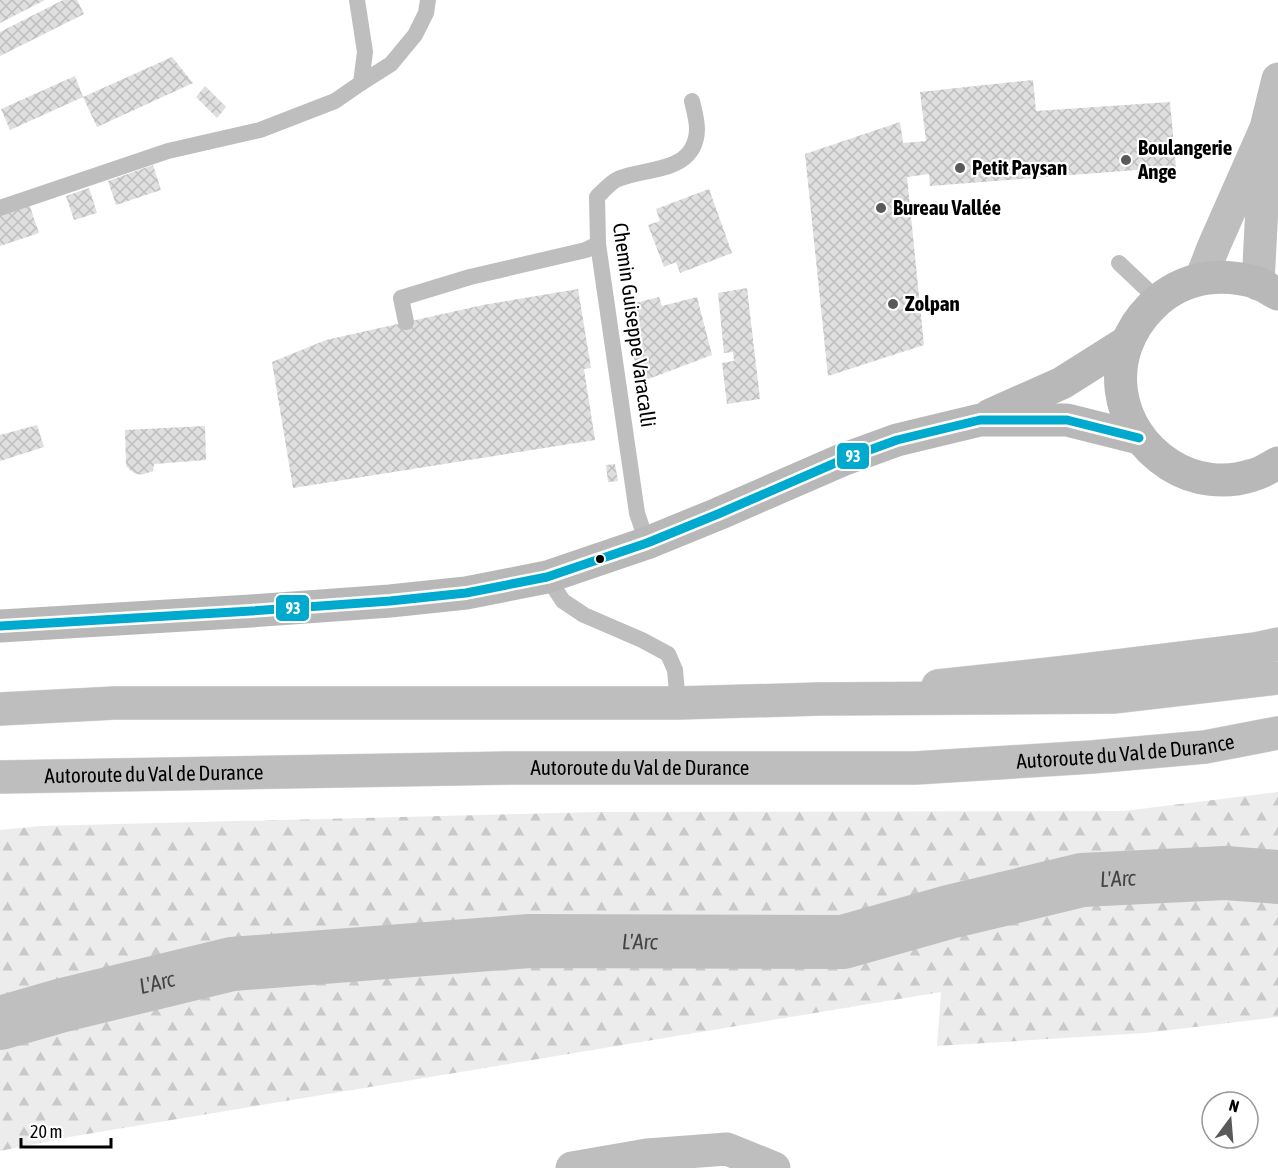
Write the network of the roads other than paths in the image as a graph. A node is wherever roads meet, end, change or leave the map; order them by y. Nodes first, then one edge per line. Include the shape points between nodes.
1 (357, 0) edge
2 (428, 0) edge
3 (1278, 79) edge
4 (361, 83) junction
5 (692, 101) dead end
6 (1266, 128) junction
7 (0, 208) edge
8 (598, 244) junction
9 (1119, 263) dead end
10 (1201, 279) junction
11 (1268, 289) edge
12 (1158, 300) junction
13 (406, 322) dead end
14 (1127, 342) junction
15 (980, 420) junction
16 (1139, 438) junction
17 (1270, 472) edge
18 (646, 543) junction
19 (547, 577) junction
20 (0, 626) edge
21 (1278, 644) edge
22 (1278, 678) edge
23 (820, 699) junction
24 (678, 703) junction
25 (0, 709) edge
26 (1278, 735) edge
27 (0, 777) edge
28 (572, 1168) edge
29 (774, 1168) edge

1 - 4 lane via 366,52
2 - 4 lane via 415,35 391,64
3 - 6 main road
4 - 7 lane via 334,101 260,130 168,151
5 - 8 lane, Chemin Guiseppe Varacalli via 697,128 695,143 688,154 672,166 616,180 597,197
6 - 10 main road
6 - 11 main road
8 - 13 lane via 401,298
8 - 18 lane, Chemin Guiseppe Varacalli via 637,513
9 - 12 lane
10 - 11 main road via 1239,279
10 - 12 main road
12 - 14 main road via 1145,312
14 - 15 main road via 1062,383
14 - 16 main road via 1120,381 1129,421
15 - 16 main road via 1067,420
15 - 18 main road via 897,440 853,456
16 - 17 main road via 1157,457 1179,471 1203,479 1230,480
18 - 19 main road
19 - 20 main road via 466,593 390,601
19 - 24 lane via 563,601 584,615 668,654 675,670
21 - 23 main road
22 - 23 main road via 1113,697
23 - 24 main road
24 - 25 main road via 115,703
26 - 27 main road, Autoroute du Val de Durance via 1205,747 915,768 512,768
28 - 29 main road via 647,1155 728,1149

